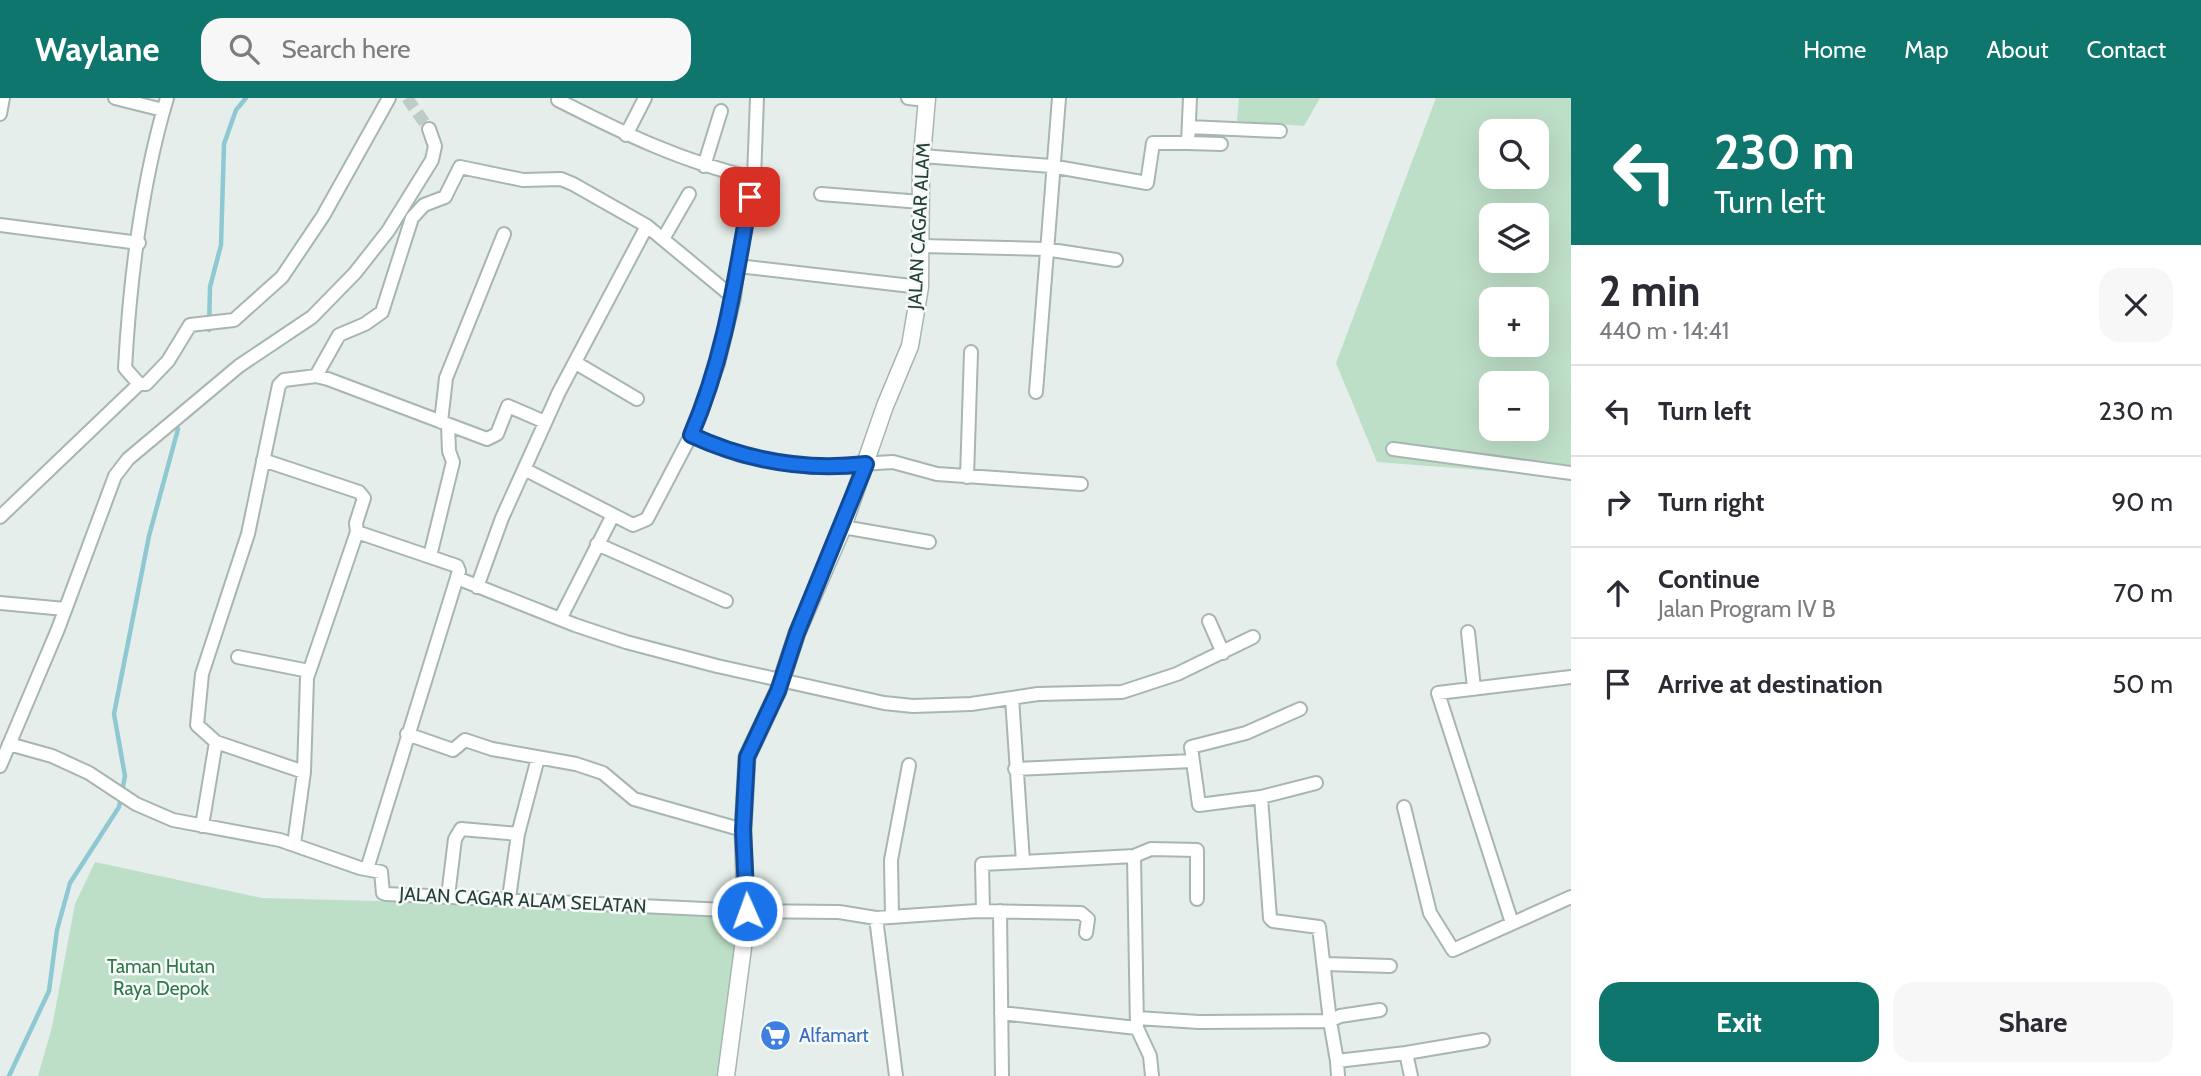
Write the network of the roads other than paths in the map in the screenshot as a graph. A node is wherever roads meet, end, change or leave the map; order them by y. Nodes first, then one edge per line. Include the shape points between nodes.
1 (3, 98) edge
2 (115, 98) edge
3 (389, 98) edge
4 (645, 98) edge
5 (757, 98) edge
6 (908, 98) edge
7 (1059, 98) edge
8 (1190, 98) edge
9 (927, 99) edge
10 (558, 100) dead end
11 (165, 104) edge
12 (721, 111) dead end
13 (0, 114) edge
14 (1189, 127) junction
15 (429, 129) tunnel mouth
16 (1280, 131) dead end
17 (626, 135) junction
18 (1188, 143) junction
19 (1222, 145) dead end
20 (922, 156) junction
21 (704, 166) junction
22 (1051, 166) junction
23 (754, 178) junction
24 (688, 194) dead end
25 (821, 194) dead end
26 (921, 202) junction
27 (0, 225) edge
28 (647, 226) junction
29 (504, 234) dead end
30 (663, 239) junction
31 (139, 243) junction
32 (921, 246) junction
33 (1045, 249) junction
34 (1116, 260) dead end
35 (737, 266) junction
36 (920, 287) junction
37 (734, 298) junction
38 (971, 352) dead end
39 (576, 363) junction
40 (316, 376) junction
41 (139, 384) junction
42 (1036, 392) dead end
43 (636, 399) dead end
44 (545, 422) junction
45 (444, 424) junction
46 (691, 435) junction
47 (1392, 449) dead end
48 (263, 460) junction
49 (866, 464) junction
50 (526, 470) junction
51 (1571, 473) edge
52 (967, 477) junction
53 (1081, 484) dead end
54 (613, 515) junction
55 (0, 517) edge
56 (843, 527) junction
57 (357, 532) junction
58 (929, 542) dead end
59 (597, 544) junction
60 (430, 556) junction
61 (457, 578) junction
62 (477, 587) junction
63 (726, 601) dead end
64 (0, 603) edge
65 (65, 609) junction
66 (560, 619) junction
67 (1209, 621) dead end
68 (1468, 632) dead end
69 (1253, 637) dead end
70 (1223, 653) junction
71 (238, 657) dead end
72 (310, 671) junction
73 (1571, 677) edge
74 (782, 680) junction
75 (1474, 688) junction
76 (1012, 698) junction
77 (1300, 709) dead end
78 (407, 734) junction
79 (216, 742) junction
80 (9, 744) junction
81 (538, 758) junction
82 (1192, 761) junction
83 (909, 765) dead end
84 (0, 766) edge
85 (1015, 768) junction
86 (304, 772) junction
87 (1316, 783) dead end
88 (1261, 797) junction
89 (1404, 807) dead end
90 (202, 827) junction
91 (743, 830) junction
92 (518, 834) junction
93 (294, 844) junction
94 (1134, 856) junction
95 (1023, 862) junction
96 (367, 869) junction
97 (448, 896) junction
98 (1571, 897) edge
99 (509, 898) junction
100 (1198, 899) dead end
101 (747, 911) junction
102 (983, 911) junction
103 (1000, 911) junction
104 (892, 916) junction
105 (876, 918) junction
106 (1512, 923) junction
107 (1086, 933) dead end
108 (1325, 964) junction
109 (1390, 966) dead end
110 (1380, 1010) dead end
111 (1001, 1013) junction
112 (1330, 1021) junction
113 (1137, 1023) junction
114 (1483, 1040) dead end
115 (1406, 1053) junction
116 (1337, 1060) junction
117 (726, 1076) edge
118 (896, 1076) edge
119 (1002, 1076) edge
120 (1152, 1076) edge
121 (1338, 1076) edge
122 (1411, 1076) edge

1 - 13 street
2 - 11 street
3 - 41 street via 323,216 282,277 234,320 190,325 158,374
4 - 17 street
5 - 23 street
6 - 9 street
7 - 22 street
8 - 14 street
9 - 20 street, JALAN CAGAR ALAM
10 - 17 street
11 - 31 street
12 - 21 street
14 - 16 street
14 - 18 street
15 - 65 street via 435,146 432,160 388,231 355,273 312,317 239,366 122,468 113,480
17 - 21 street
18 - 19 street
18 - 22 street via 1153,136 1147,183
20 - 22 street
20 - 26 street, JALAN CAGAR ALAM
21 - 23 street
22 - 33 street
23 - 35 street
24 - 30 street
25 - 26 street
26 - 32 street, JALAN CAGAR ALAM
27 - 31 street
28 - 30 street
28 - 39 street
28 - 40 street via 561,179 523,180 460,167 445,197 424,205 412,218 382,312 339,335
29 - 45 street via 446,378
30 - 37 street
31 - 41 street via 129,299 125,368
32 - 33 street
32 - 36 street, JALAN CAGAR ALAM
33 - 34 street
33 - 42 street
35 - 36 street
35 - 37 street
36 - 49 street, JALAN CAGAR ALAM via 907,354 884,405
37 - 46 street via 718,364
38 - 52 street
39 - 43 street
39 - 44 street
40 - 45 street
40 - 48 street via 284,380 279,385
41 - 55 street
44 - 45 street via 508,407 491,438
44 - 50 street
45 - 60 street via 453,462
46 - 49 street via 740,455 782,463 812,467
46 - 54 street via 647,519 633,525
47 - 51 street
48 - 57 street via 363,495
48 - 79 street via 248,534 202,674 197,725
49 - 52 street via 904,463 937,474
49 - 56 street, JALAN CAGAR ALAM
50 - 54 street
50 - 62 street via 502,518
52 - 53 street
54 - 59 street
56 - 58 street
56 - 74 street, JALAN CAGAR ALAM
57 - 60 street
57 - 72 street
59 - 63 street
59 - 66 street
60 - 61 street via 457,566
61 - 62 street
61 - 78 street
62 - 66 street
64 - 65 street
65 - 80 street
66 - 74 street via 626,642
67 - 70 street
68 - 75 street
69 - 70 street
70 - 76 street via 1122,692
71 - 72 street
72 - 86 street
73 - 75 street
74 - 76 street via 913,706
74 - 91 street, JALAN CAGAR ALAM via 747,757
75 - 106 street via 1438,693
76 - 85 street
77 - 82 street via 1247,733 1192,746
78 - 81 street via 453,750 465,740
78 - 96 street
79 - 86 street
79 - 90 street
80 - 84 street
80 - 90 street via 52,756 136,804
81 - 91 street via 603,773 634,799
81 - 92 street
82 - 85 street
82 - 88 street via 1199,806
83 - 104 street via 891,860
85 - 95 street
86 - 93 street
87 - 88 street
88 - 108 street via 1270,918 1317,925
89 - 106 street via 1430,913 1453,950
90 - 93 street
91 - 101 street, JALAN CAGAR ALAM
92 - 97 street via 461,829 450,866
92 - 99 street
93 - 96 street
94 - 95 street
94 - 100 street via 1150,849 1197,850
94 - 113 street
95 - 102 street via 982,864
96 - 97 street, JALAN CAGAR ALAM SELATAN via 381,872 383,894
97 - 99 street, JALAN CAGAR ALAM SELATAN
98 - 106 street
99 - 101 street, JALAN CAGAR ALAM SELATAN
101 - 105 street, JALAN CAGAR ALAM SELATAN via 839,912
101 - 117 street, JALAN CAGAR ALAM
102 - 103 street, JALAN CAGAR ALAM SELATAN
102 - 104 street, JALAN CAGAR ALAM SELATAN
103 - 107 street, JALAN CAGAR ALAM SELATAN via 1080,913 1088,919
103 - 111 street
104 - 105 street, JALAN CAGAR ALAM SELATAN
105 - 118 street
108 - 109 street
108 - 112 street
110 - 112 street
111 - 113 street
111 - 119 street
112 - 113 street
112 - 116 street
113 - 120 street via 1150,1056
114 - 115 street
115 - 116 street
115 - 122 street
116 - 121 street

